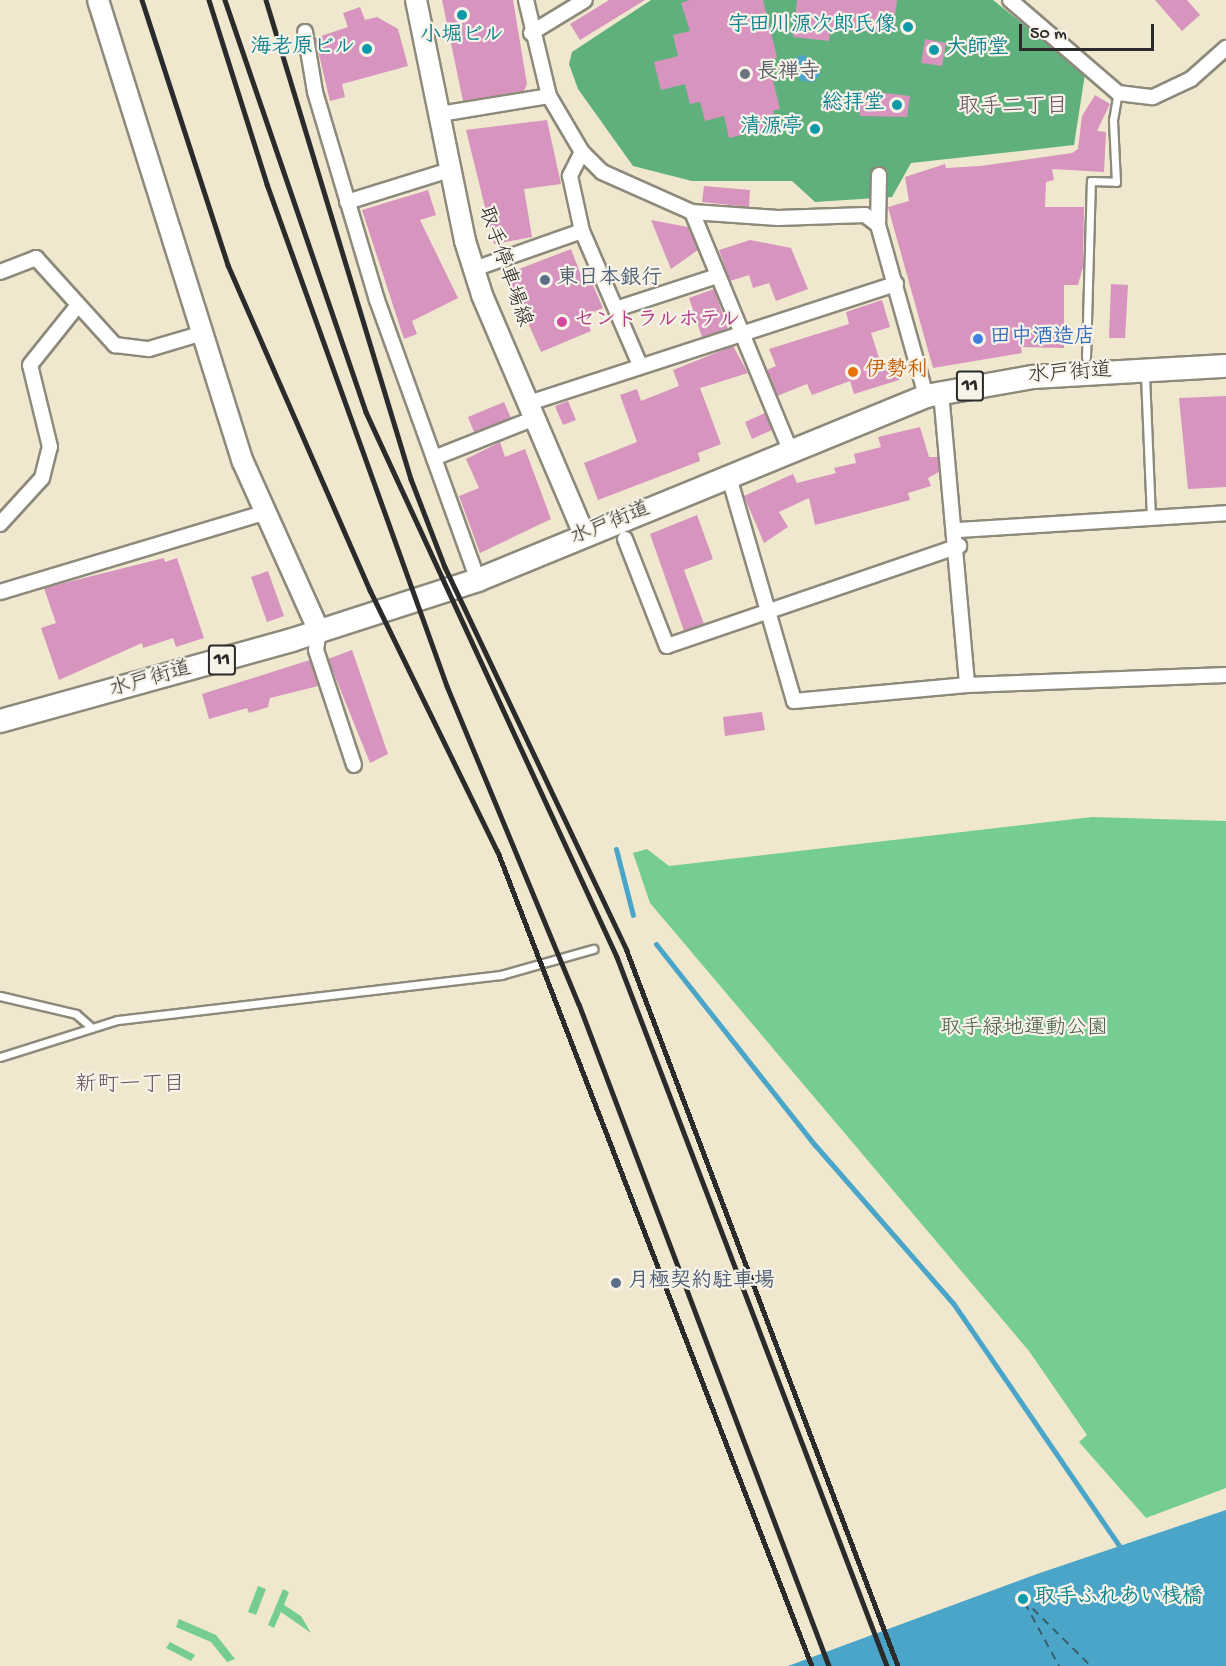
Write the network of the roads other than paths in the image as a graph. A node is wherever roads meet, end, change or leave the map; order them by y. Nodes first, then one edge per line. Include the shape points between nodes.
1 (98, 0) edge
2 (416, 0) edge
3 (526, 0) edge
4 (585, 0) edge
5 (1010, 0) edge
6 (305, 32) dead end
7 (531, 33) junction
8 (1226, 48) edge
9 (1118, 93) junction
10 (549, 96) junction
11 (440, 114) junction
12 (582, 152) junction
13 (450, 170) junction
14 (879, 176) dead end
15 (347, 202) junction
16 (692, 212) junction
17 (878, 225) junction
18 (582, 231) junction
19 (474, 269) junction
20 (0, 273) edge
21 (717, 276) junction
22 (896, 284) junction
23 (78, 305) junction
24 (616, 309) junction
25 (203, 333) junction
26 (743, 334) junction
27 (1086, 357) dead end
28 (640, 365) junction
29 (1226, 366) edge
30 (1146, 369) junction
31 (934, 394) junction
32 (532, 410) junction
33 (790, 450) junction
34 (434, 458) junction
35 (729, 477) junction
36 (263, 513) junction
37 (1226, 513) edge
38 (1151, 516) junction
39 (0, 524) edge
40 (958, 530) junction
41 (585, 536) junction
42 (626, 539) dead end
43 (959, 546) junction
44 (478, 580) junction
45 (0, 592) edge
46 (767, 611) junction
47 (319, 631) junction
48 (1226, 675) edge
49 (968, 685) junction
50 (0, 721) edge
51 (354, 765) dead end
52 (593, 949) dead end
53 (0, 996) edge
54 (90, 1026) junction
55 (0, 1057) edge

1 - 25 street
2 - 11 street, 取手停車場線
3 - 7 street
4 - 7 street
5 - 9 street
6 - 15 street via 315,92
7 - 10 street
8 - 9 street via 1191,79 1153,97
9 - 27 lane via 1113,120 1116,182 1091,181
10 - 11 street
10 - 12 street
11 - 13 street, 取手停車場線
12 - 16 street via 629,188
12 - 18 street via 570,176
13 - 15 street
13 - 19 street, 取手停車場線
14 - 17 street
15 - 34 street
16 - 17 street via 778,218 866,215
16 - 21 street
17 - 22 street
18 - 19 street
18 - 24 street
19 - 32 street, 取手停車場線
20 - 23 street via 36,258
21 - 24 street
21 - 26 street
22 - 26 street
22 - 31 street
23 - 25 street via 115,345 149,349
23 - 39 street via 30,365 50,447 42,478
24 - 28 street
25 - 36 street
26 - 28 street
26 - 33 street
28 - 32 street
29 - 30 main road, 水戸街道 / 11
30 - 31 main road, 水戸街道 / 11 via 994,381
30 - 38 lane
31 - 33 main road, 水戸街道 / 11
31 - 40 street
32 - 34 street
32 - 41 street, 取手停車場線
33 - 35 main road, 水戸街道 / 11
34 - 44 street
35 - 41 main road, 水戸街道 / 11
35 - 46 street
36 - 45 street
36 - 47 street
37 - 38 street
38 - 40 street
40 - 43 street
41 - 44 main road, 水戸街道 / 11
42 - 46 street via 667,646
43 - 46 street
43 - 49 street
44 - 47 main road, 水戸街道 / 11
46 - 49 street via 794,701
47 - 50 main road, 水戸街道 / 11
47 - 51 street via 316,650
48 - 49 street
52 - 54 lane via 501,975
53 - 54 lane via 76,1014
54 - 55 lane via 63,1040

